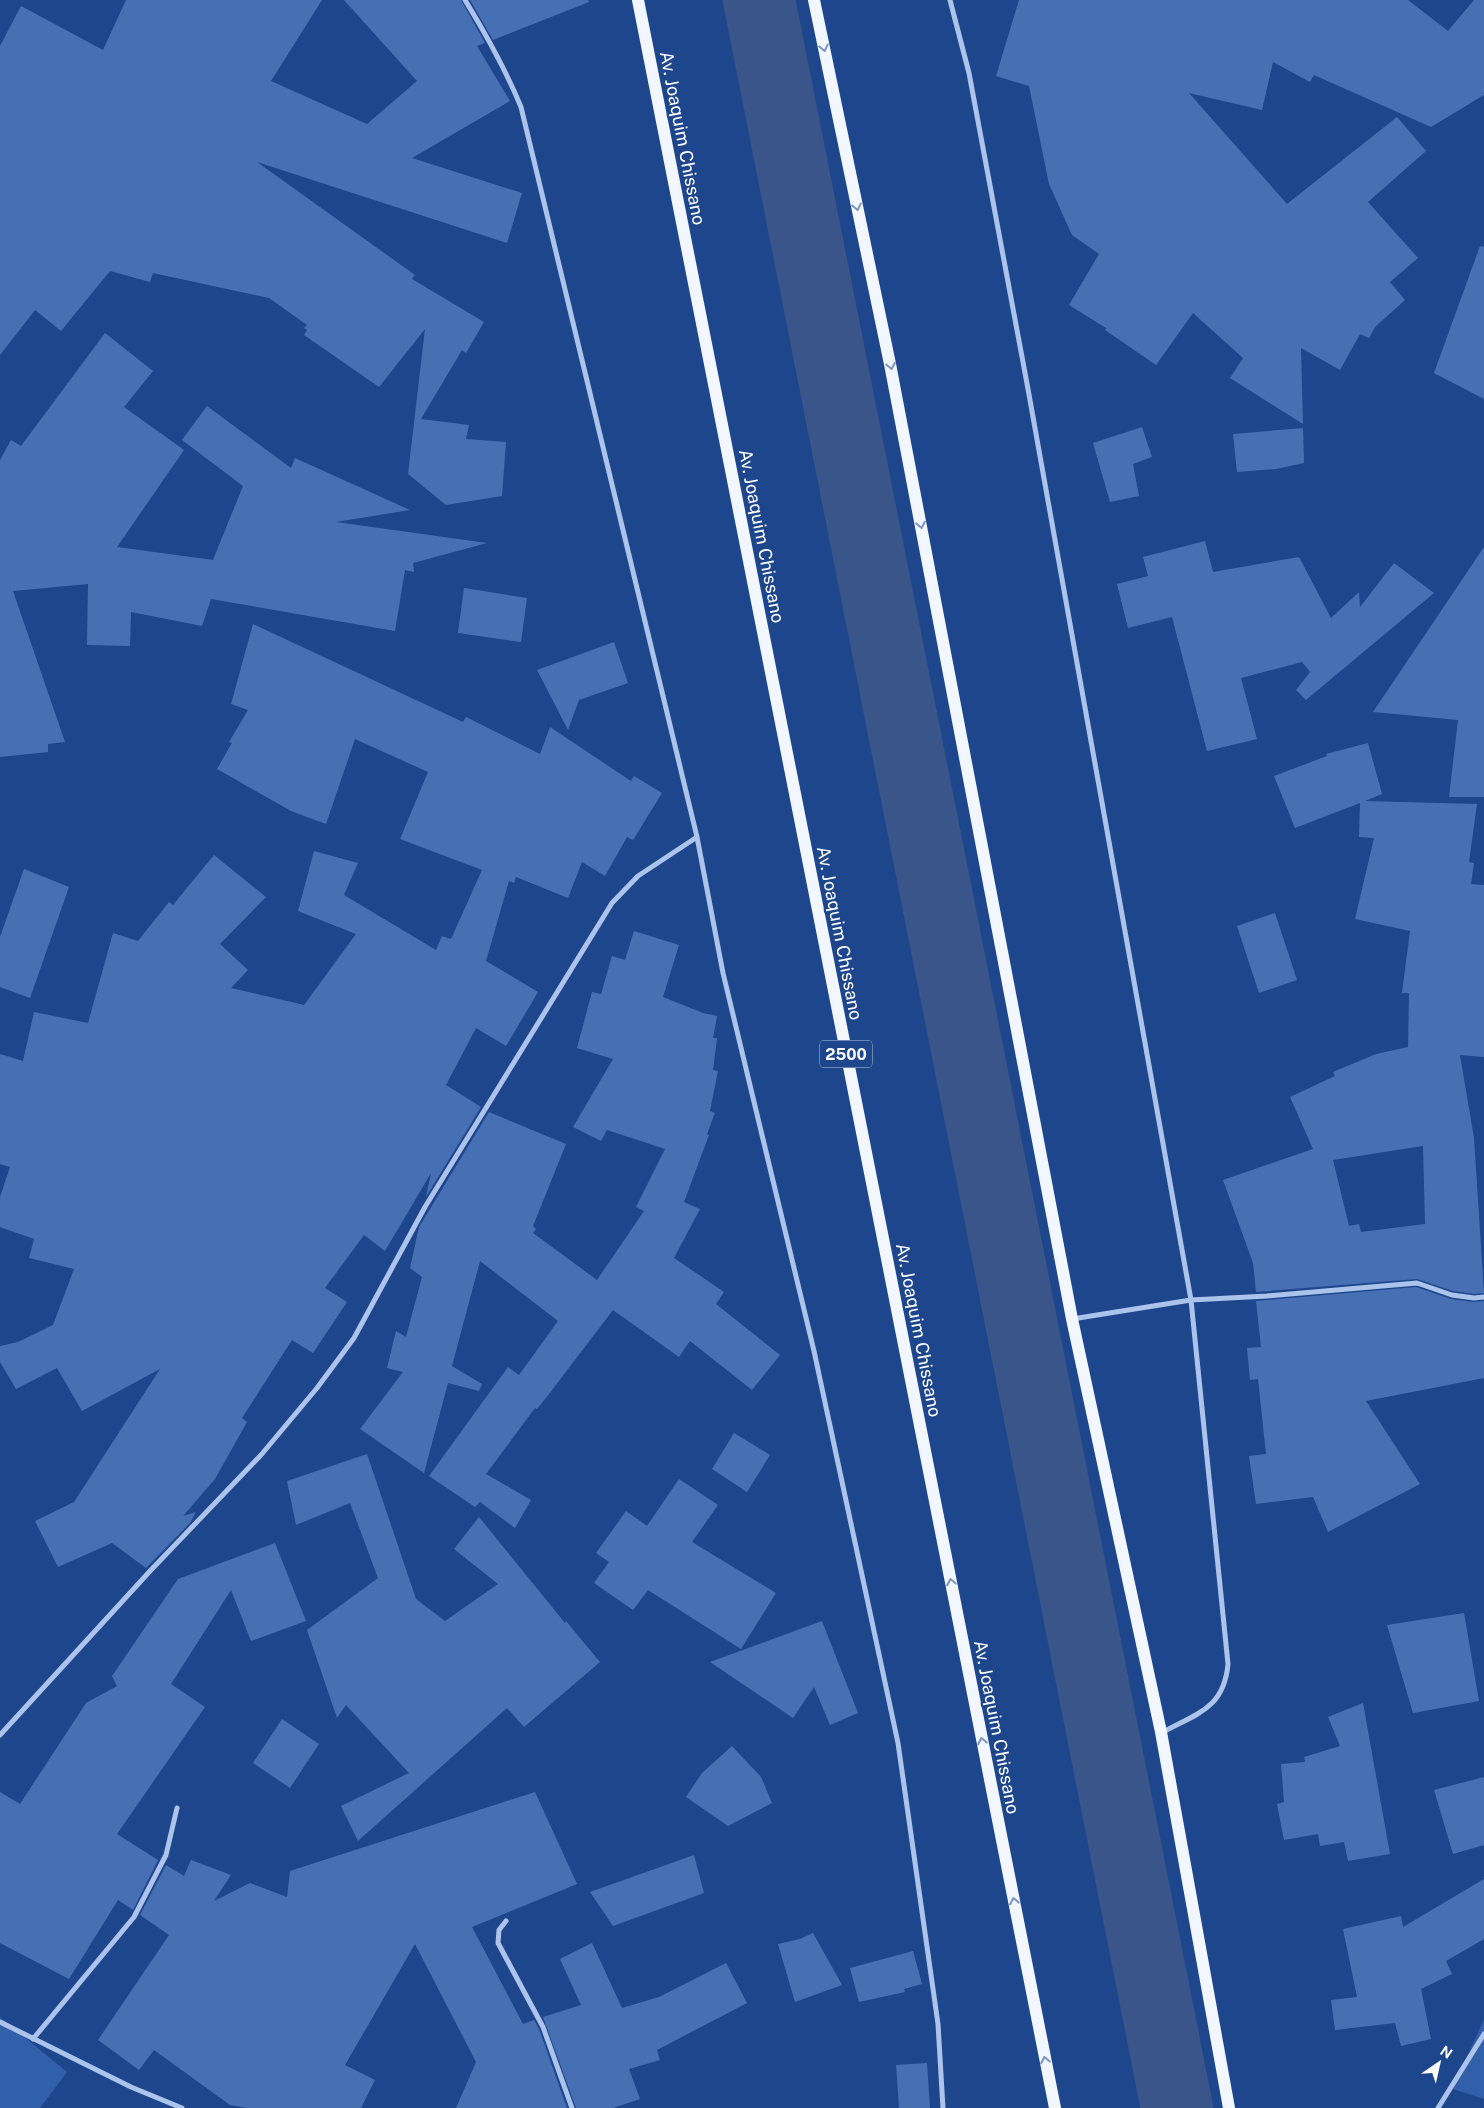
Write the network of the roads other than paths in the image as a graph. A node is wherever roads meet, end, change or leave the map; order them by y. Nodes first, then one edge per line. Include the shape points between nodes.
1 (465, 0) edge
2 (638, 0) edge
3 (814, 0) edge
4 (950, 0) edge
5 (697, 837) junction
6 (1484, 1297) edge
7 (1191, 1300) junction
8 (1072, 1319) junction
9 (1161, 1732) junction
10 (0, 1735) edge
11 (178, 1808) dead end
12 (506, 1921) dead end
13 (0, 2022) edge
14 (1484, 2034) edge
15 (33, 2039) junction
16 (182, 2108) edge
17 (572, 2108) edge
18 (943, 2108) edge
19 (1055, 2108) edge
20 (1229, 2108) edge
21 (1438, 2108) edge

1 - 5 street via 506,70 521,107
19 -> 2 main road, Av. Joaquim Chissano / 2500
3 -> 8 main road via 890,364
4 - 7 street via 969,74 1028,389
5 - 10 street via 638,876 612,903 425,1207 354,1338 317,1388 261,1455
5 - 18 street via 723,973 814,1351 898,1744 938,2024
6 - 7 street via 1452,1294 1417,1283
7 - 8 street
7 - 9 street via 1228,1664 1227,1681 1208,1708
8 - 9 main road
9 - 20 main road
11 - 15 street via 166,1855 134,1917
12 - 17 street via 498,1930 498,1943 543,2027
13 - 15 street
14 - 21 street
15 - 16 street

